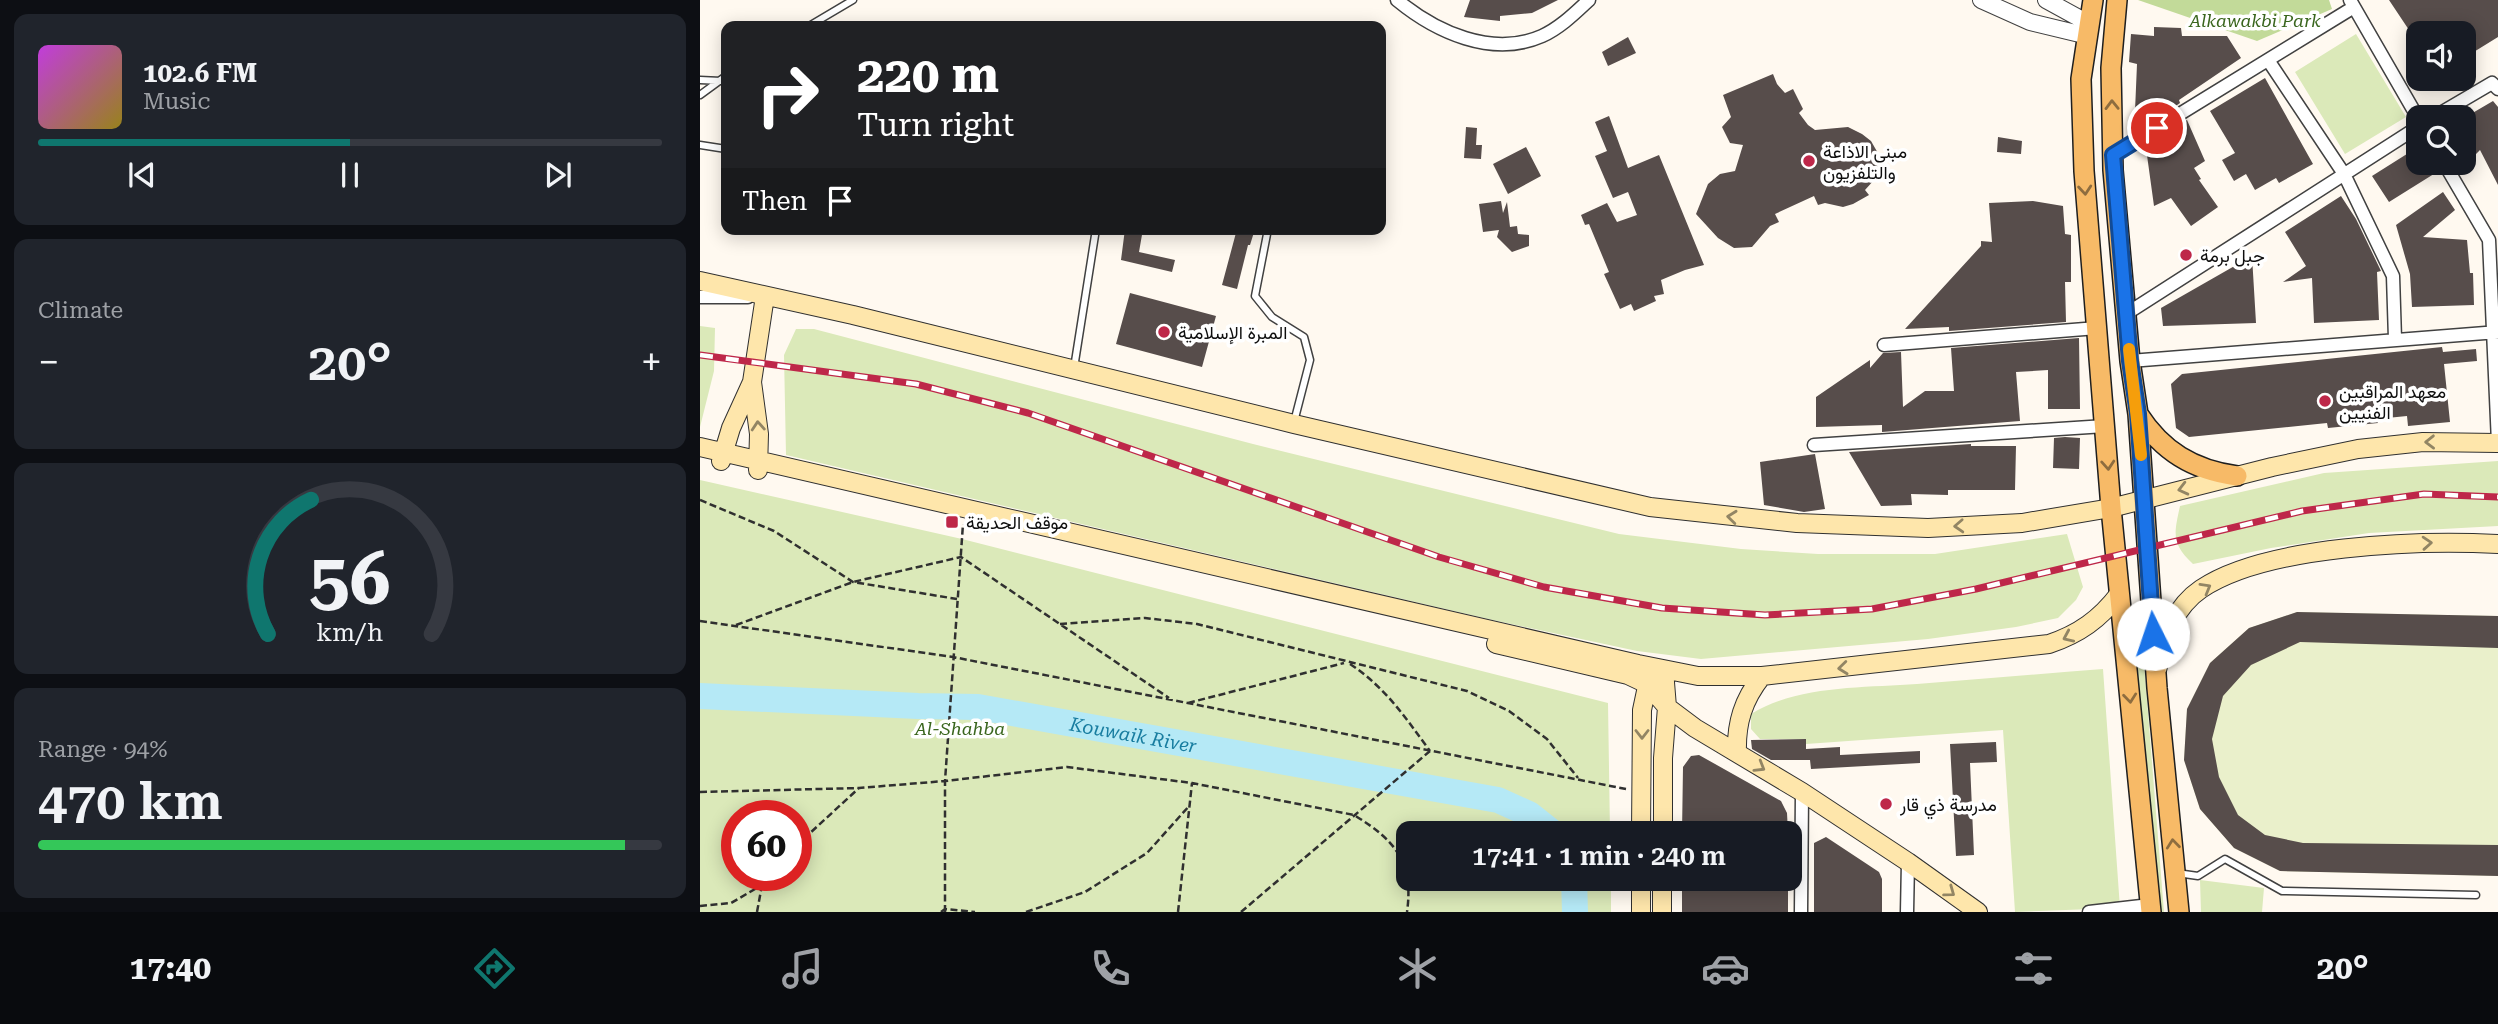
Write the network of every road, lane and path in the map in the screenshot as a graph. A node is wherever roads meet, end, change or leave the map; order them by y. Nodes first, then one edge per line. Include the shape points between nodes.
1 (853, 0) edge
2 (1397, 0) edge
3 (1589, 0) edge
4 (1981, 0) edge
5 (2046, 0) edge
6 (2093, 0) edge
7 (2117, 1) edge
8 (2352, 4) edge
9 (817, 21) edge
10 (2088, 30) junction
11 (2268, 60) junction
12 (721, 79) edge
13 (700, 80) edge
14 (721, 81) edge
15 (2498, 89) edge
16 (700, 96) edge
17 (2410, 105) edge
18 (2454, 105) edge
19 (2406, 135) edge
20 (700, 145) edge
21 (721, 148) edge
22 (2113, 155) junction
23 (2344, 174) junction
24 (2451, 175) edge
25 (1095, 235) edge
26 (1267, 235) edge
27 (700, 281) edge
28 (765, 296) junction
29 (700, 298) edge
30 (2126, 314) junction
31 (2097, 328) junction
32 (2495, 332) edge
33 (2395, 339) junction
34 (1884, 345) dead end
35 (2130, 361) junction
36 (1074, 370) junction
37 (752, 383) junction
38 (2138, 414) junction
39 (1294, 424) junction
40 (2105, 426) junction
41 (2498, 443) edge
42 (1814, 445) dead end
43 (700, 447) edge
44 (723, 456) junction
45 (700, 457) edge
46 (758, 465) junction
47 (2237, 476) junction
48 (2145, 499) junction
49 (700, 500) edge
50 (2111, 508) junction
51 (964, 518) junction
52 (2498, 544) edge
53 (961, 557) junction
54 (853, 582) junction
55 (2119, 594) junction
56 (957, 599) junction
57 (700, 621) edge
58 (1059, 624) junction
59 (733, 626) junction
60 (953, 657) junction
61 (1348, 662) junction
62 (1654, 674) junction
63 (1762, 676) junction
64 (2157, 688) junction
65 (1172, 700) junction
66 (1186, 703) junction
67 (1667, 707) junction
68 (1695, 729) junction
69 (1664, 742) junction
70 (1430, 751) junction
71 (1737, 753) junction
72 (1580, 780) junction
73 (946, 781) junction
74 (1192, 783) junction
75 (859, 788) junction
76 (1642, 791) junction
77 (700, 792) edge
78 (1802, 792) junction
79 (1190, 805) junction
80 (1354, 815) junction
81 (1642, 821) edge
82 (1662, 821) edge
83 (812, 831) edge
84 (1908, 862) junction
85 (2176, 873) junction
86 (752, 891) edge
87 (761, 891) edge
88 (1641, 891) edge
89 (1662, 891) edge
90 (2476, 895) dead end
91 (700, 906) edge
92 (2151, 908) edge
93 (944, 911) edge
94 (757, 912) edge
95 (975, 912) edge
96 (1026, 912) edge
97 (1178, 912) edge
98 (1241, 912) edge
99 (1407, 912) edge
100 (1641, 912) edge
101 (1662, 912) edge
102 (1801, 912) edge
103 (1907, 912) edge
104 (1978, 912) edge
105 (2089, 912) edge
106 (2179, 912) edge

1 - 9 lane
2 - 3 street via 1445,31 1475,41 1511,45 1542,36
4 - 10 street via 2030,22
5 - 10 street
6 - 10 main road
22 -> 7 main road via 2111,68
8 - 11 street
8 - 17 street
10 -> 31 main road via 2081,79
11 - 22 street
11 - 23 street
12 - 13 lane
14 - 16 lane
15 - 18 street via 2492,83
19 - 23 street
20 - 21 lane
22 - 30 main road
23 - 30 street
23 - 33 street via 2393,276
24 - 32 street via 2489,240
25 - 36 lane
26 - 39 lane via 1255,296 1272,317 1304,337 1310,360
27 - 28 main road
28 - 29 street
28 - 36 main road
28 - 37 main road
30 - 35 main road
31 - 34 street
31 - 40 main road
32 - 33 street
32 - 41 street
33 - 35 street
35 - 38 main road
36 - 39 main road
37 - 44 main road
46 -> 37 main road
38 - 47 main road via 2159,442 2187,462
38 - 48 main road
50 -> 39 main road via 2022,523 1928,528 1744,518 1650,507
40 - 42 street
40 -> 50 main road
41 -> 47 main road via 2423,442 2358,449
43 - 44 main road
44 - 45 main road
44 - 46 main road
46 - 51 main road
46 - 62 main road
47 -> 48 main road
48 - 50 main road
48 - 64 main road
49 - 54 path via 774,531
50 - 55 main road
51 - 53 path
51 - 62 main road via 1628,675
64 -> 52 main road via 2159,658 2181,609 2200,590 2247,567 2325,551 2453,541
53 - 54 path
53 - 56 path
53 - 58 path
54 - 56 path
54 - 59 path
55 -> 63 main road via 2082,630 2049,644
55 -> 92 main road
56 - 60 path
57 - 59 path
58 - 61 path via 1145,618 1197,624
58 - 65 path
59 - 60 path
60 - 65 path
60 - 73 path
61 - 66 path
61 - 70 path via 1397,706
61 - 72 path via 1467,691 1509,711 1546,739
62 - 63 main road
62 - 67 main road
62 -> 76 main road via 1642,710
63 - 71 main road via 1744,704
85 -> 64 main road
65 - 66 path
66 - 70 path
67 - 68 main road
67 - 69 main road
68 - 69 main road via 1681,729
68 - 71 main road
69 - 82 main road
70 - 72 path
70 - 80 path
71 -> 78 main road
72 - 76 path
73 - 74 path via 1067,767
73 - 75 path
73 - 93 path
74 - 79 path
74 - 80 path
75 - 77 path
75 - 83 path
76 - 81 main road
78 - 84 main road
78 - 102 street
79 - 96 path via 1147,853 1085,892
79 - 97 path
80 - 98 path
80 - 99 path via 1395,845 1406,867
84 - 103 street
84 -> 104 main road
85 - 90 lane via 2198,876 2225,859 2281,891
85 - 106 main road
86 - 91 path via 731,903
87 - 94 path
88 - 100 main road
89 - 101 main road
92 - 105 street
93 - 95 path

